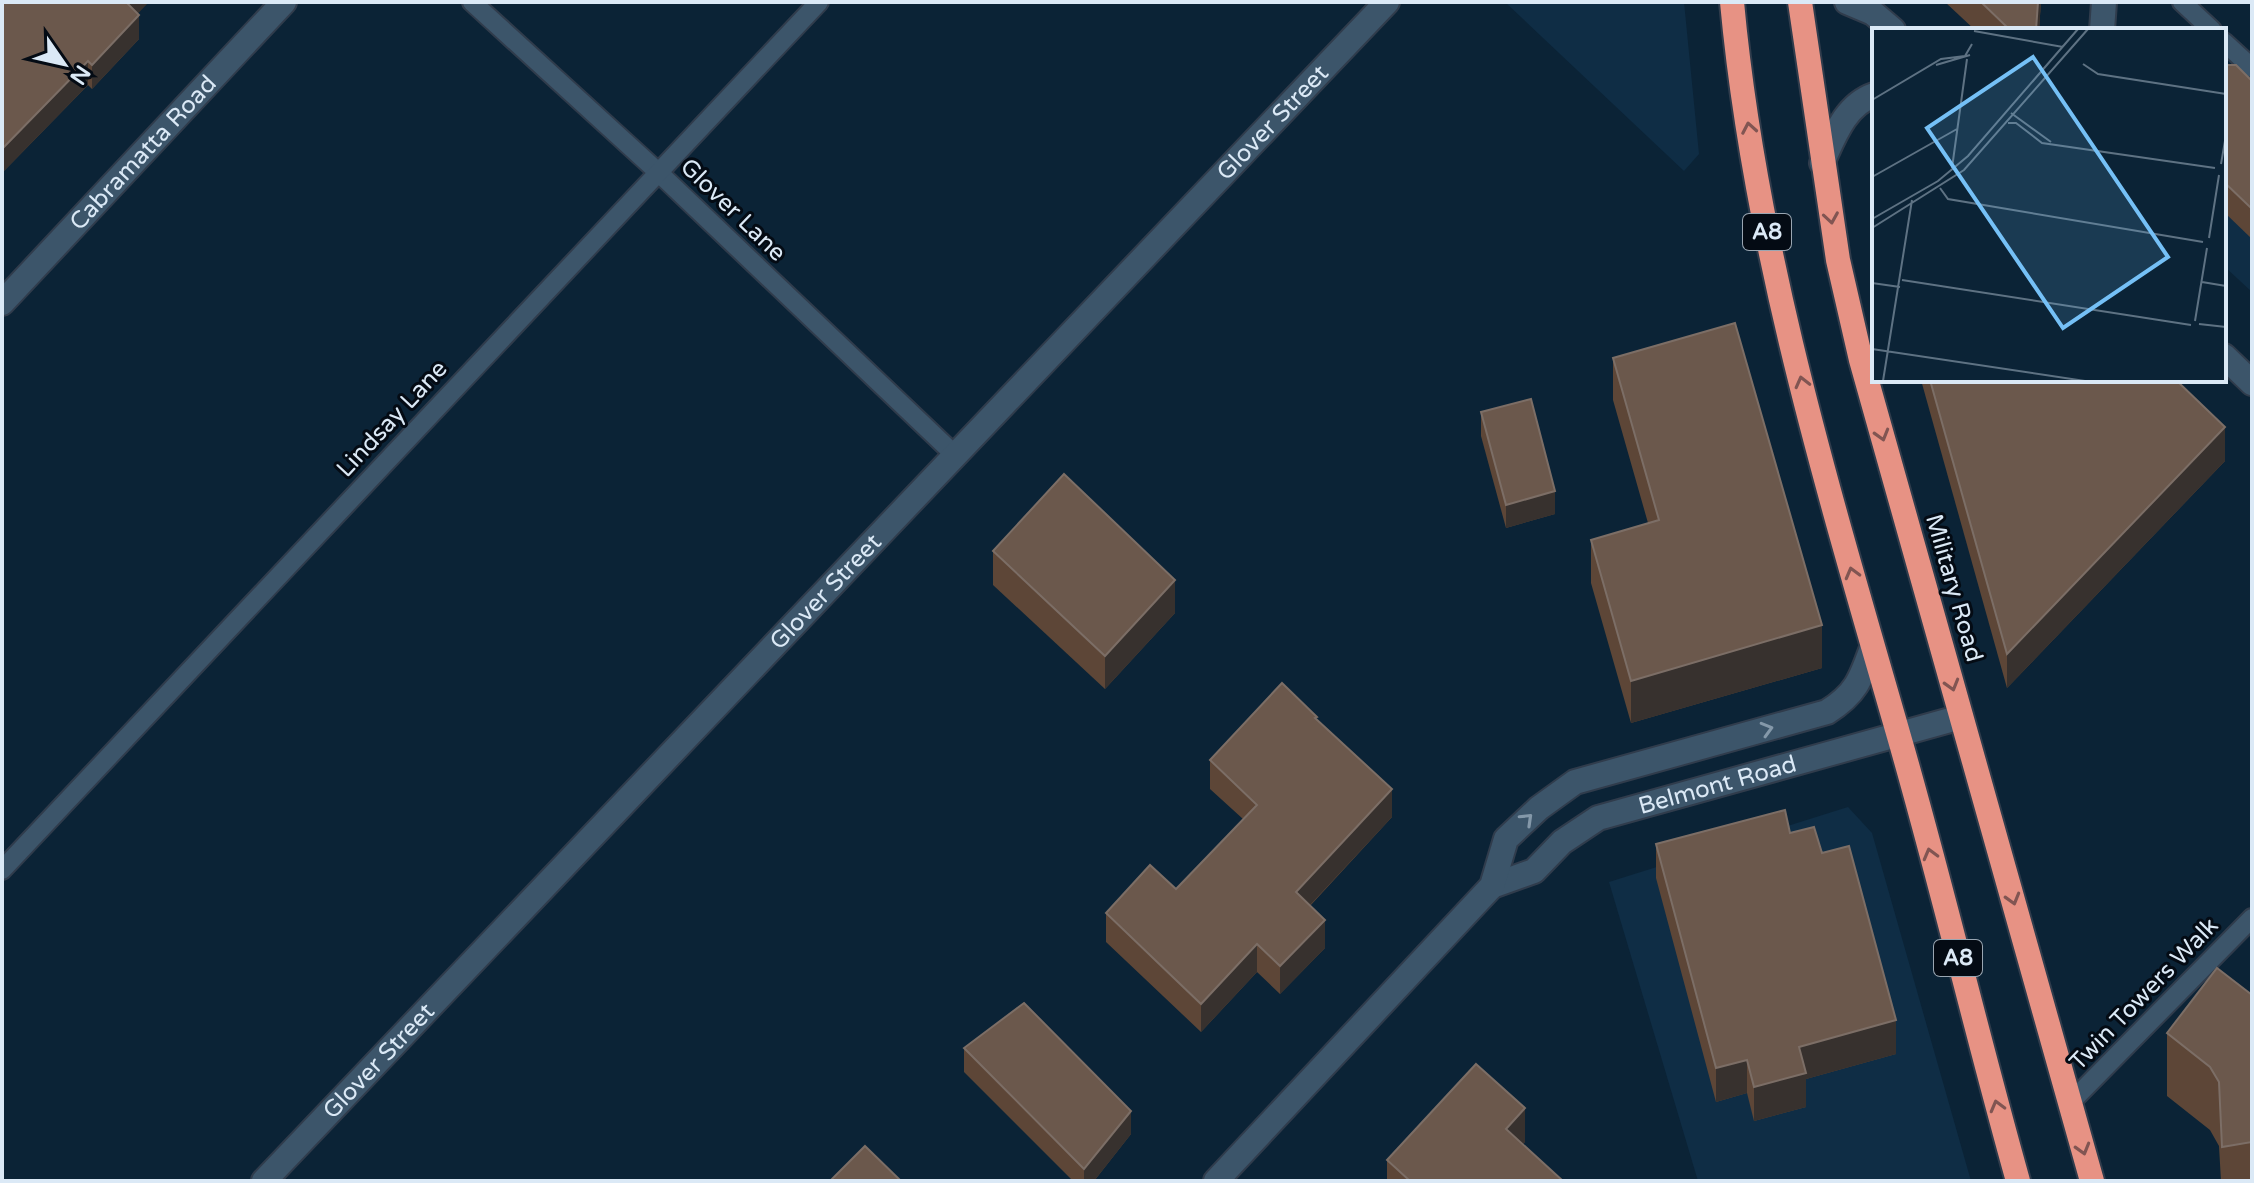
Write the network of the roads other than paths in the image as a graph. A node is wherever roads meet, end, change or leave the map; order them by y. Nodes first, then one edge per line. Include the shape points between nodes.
1 (284, 2) edge
2 (472, 2) edge
3 (819, 2) edge
4 (1387, 2) edge
5 (1732, 2) edge
6 (1800, 2) edge
7 (1847, 2) edge
8 (2104, 2) edge
9 (2182, 2) edge
10 (1891, 28) edge
11 (2102, 28) edge
12 (2210, 28) edge
13 (2226, 44) edge
14 (2252, 68) edge
15 (1872, 96) edge
16 (1822, 163) junction
17 (658, 172) junction
18 (2, 303) edge
19 (2226, 358) edge
20 (2252, 383) edge
21 (956, 456) junction
22 (1872, 648) junction
23 (1961, 717) junction
24 (1899, 736) junction
25 (2, 870) edge
26 (1492, 886) junction
27 (2252, 918) edge
28 (2070, 1103) junction
29 (264, 1181) edge
30 (1216, 1181) edge
31 (2018, 1181) edge
32 (2092, 1181) edge

1 - 18 street, Cabramatta Road
2 - 17 lane, Glover Lane
3 - 17 lane, Lindsay Lane
4 - 21 street, Glover Street
22 -> 5 highway, A8 via 1774,272
6 - 16 highway, Military Road
7 - 10 street
8 - 11 street
9 - 12 lane
13 - 14 lane
15 - 16 street via 1840,123
16 -> 23 highway, Military Road via 1861,360
17 - 21 lane, Glover Lane
17 - 25 lane, Lindsay Lane
19 - 20 street
21 - 29 street, Glover Street
22 - 24 highway, A8
26 -> 22 street, Belmont Road via 1506,839 1575,782 1827,712 1858,687
23 - 24 street, Belmont Road
23 -> 28 highway, Military Road
24 - 26 street, Belmont Road via 1598,818 1562,842 1534,871
31 -> 24 highway, A8
26 - 30 street, Belmont Road
27 - 28 lane, Twin Towers Walk
28 -> 32 highway, Military Road

